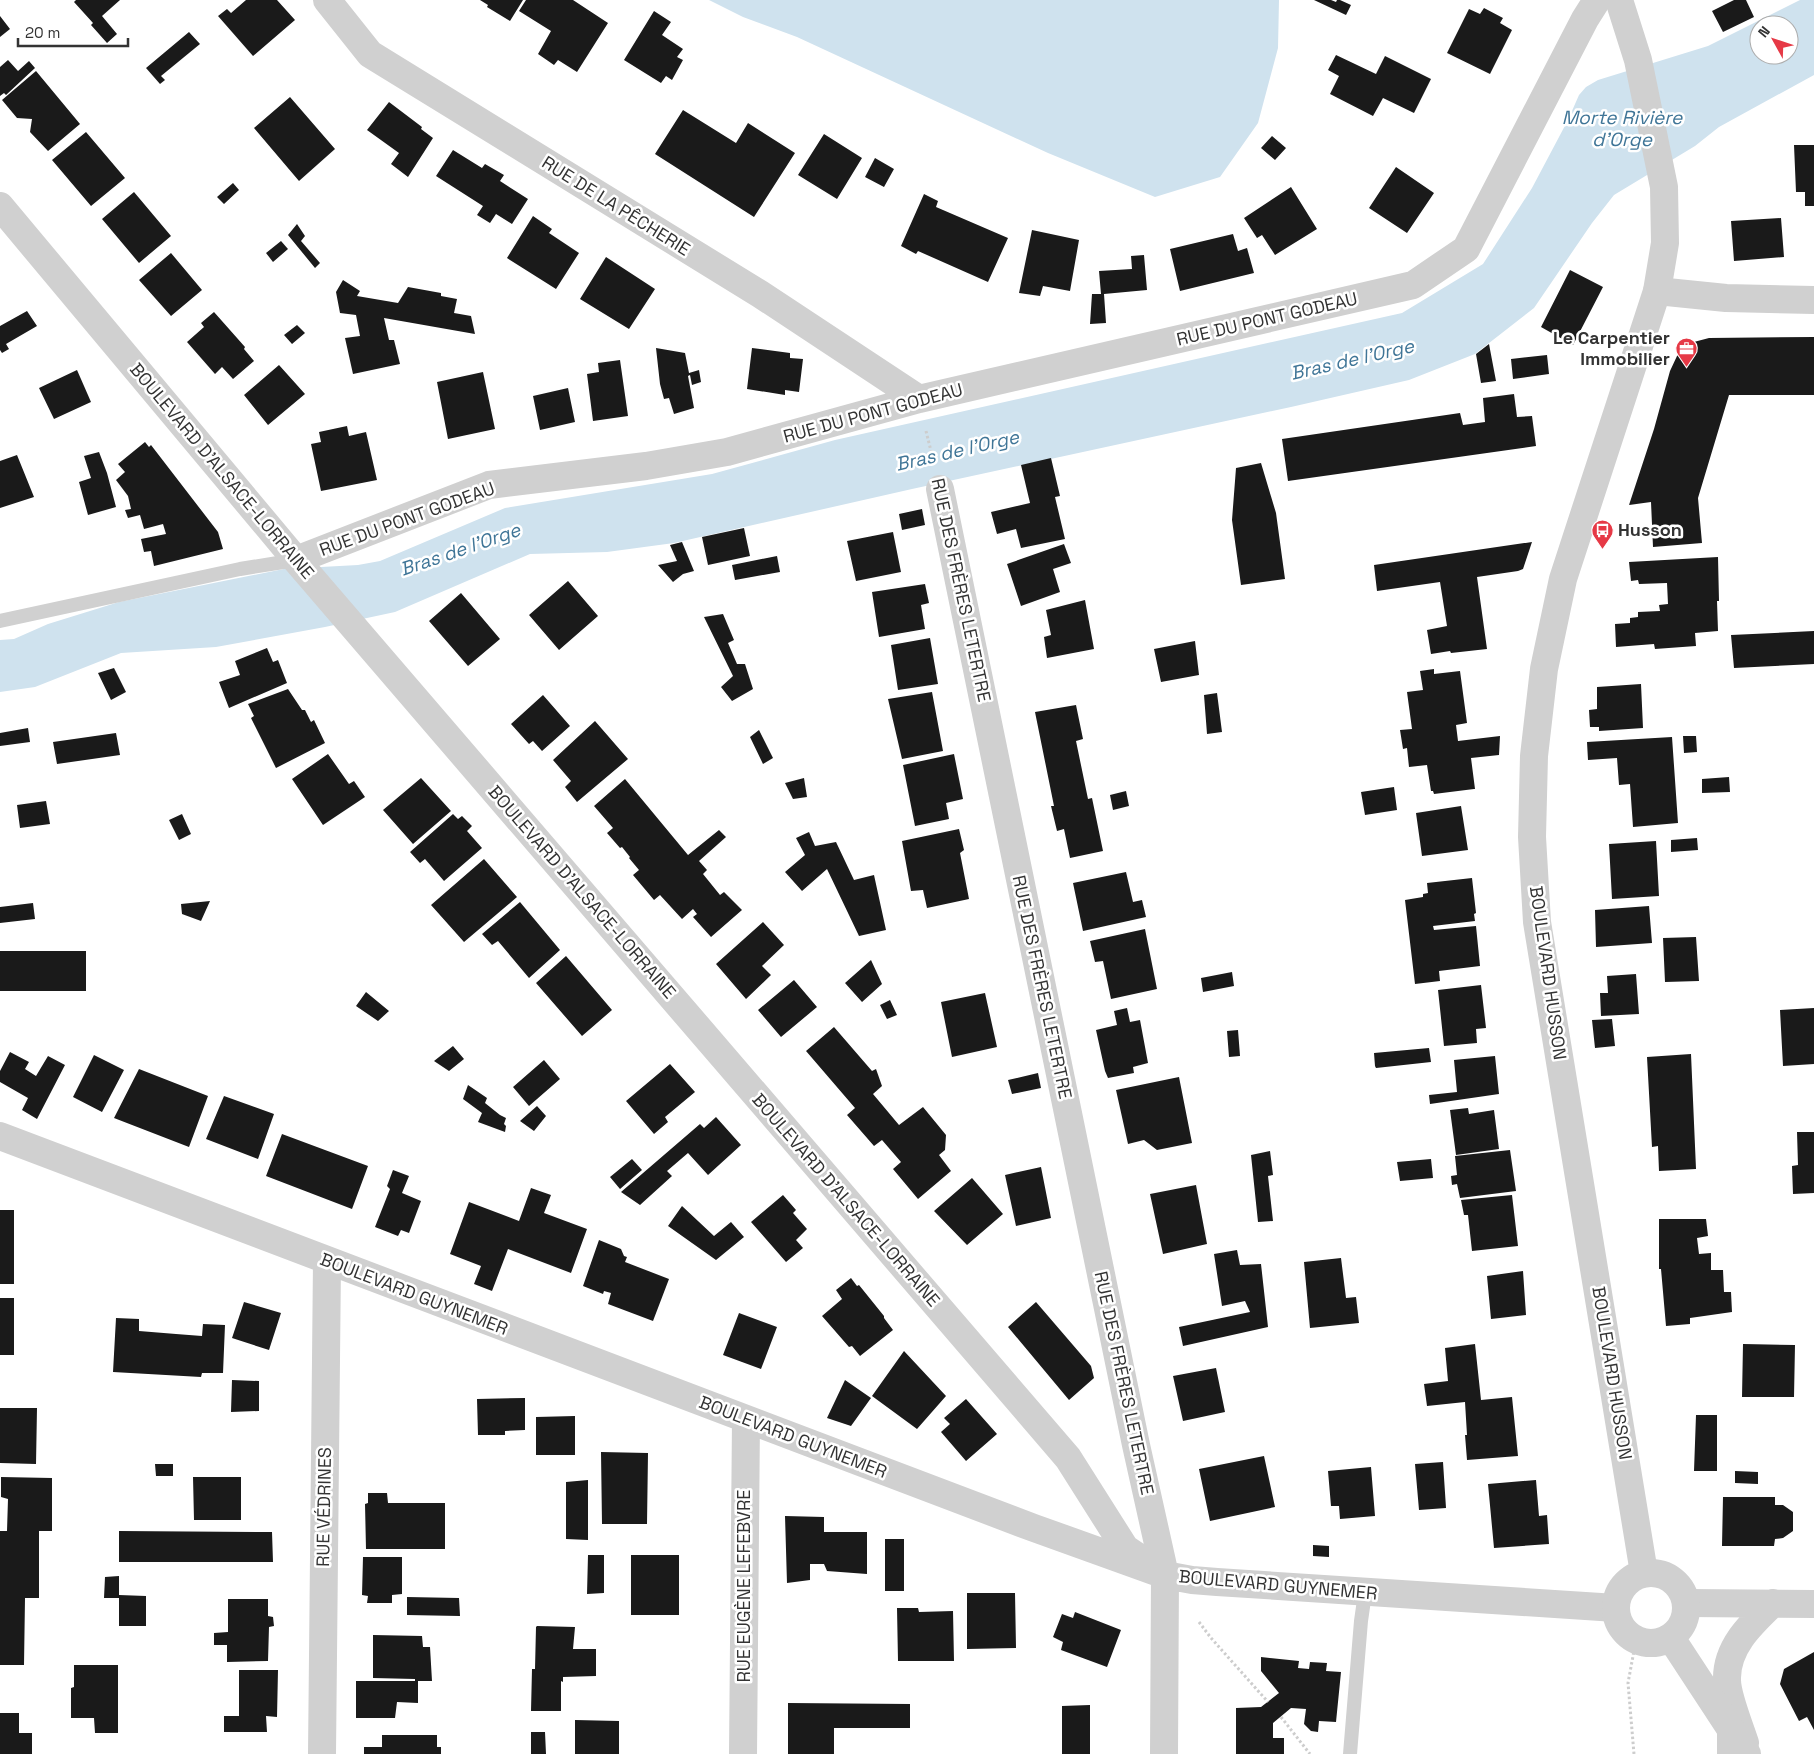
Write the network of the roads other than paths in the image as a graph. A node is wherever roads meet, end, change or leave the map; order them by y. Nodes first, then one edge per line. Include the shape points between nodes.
1 (326, 0) edge
2 (1597, 0) edge
3 (1618, 0) edge
4 (0, 206) edge
5 (1657, 291) junction
6 (1814, 300) edge
7 (919, 399) junction
8 (940, 489) road end
9 (296, 560) junction
10 (0, 621) edge
11 (0, 1136) edge
12 (327, 1261) junction
13 (746, 1419) junction
14 (1644, 1573) junction
15 (1165, 1575) junction
16 (1365, 1593) junction
17 (1687, 1603) junction
18 (1773, 1603) junction
19 (1814, 1604) edge
20 (1616, 1608) junction
21 (1671, 1638) junction
22 (1724, 1718) junction
23 (322, 1754) edge
24 (743, 1754) edge
25 (1164, 1754) edge
26 (1350, 1754) edge
27 (1724, 1754) edge
28 (1748, 1754) edge

1 - 7 street, RUE DE LA PÊCHERIE via 370,54 760,294
2 - 7 street, RUE DU PONT GODEAU via 1466,249 1413,285
3 - 5 street, BOULEVARD HUSSON via 1638,60 1664,187 1664,242
4 - 9 street, BOULEVARD D'ALSACE-LORRAINE
5 - 6 street via 1726,298
5 - 14 street, BOULEVARD HUSSON via 1564,579 1544,669 1534,756 1532,837 1538,922
7 - 9 street, RUE DU PONT GODEAU via 727,452 646,466 489,485
8 - 15 street, RUE DES FRÈRES LETERTRE
9 - 10 lane, RUE DU PONT GODEAU
9 - 15 street, BOULEVARD D'ALSACE-LORRAINE via 1068,1458 1125,1548
11 - 12 street, BOULEVARD GUYNEMER
12 - 13 street, BOULEVARD GUYNEMER
12 - 23 street, RUE VÉDRINES
13 - 15 street, BOULEVARD GUYNEMER
13 - 24 street, RUE EUGÈNE LEFEBVRE
14 - 17 street via 1658,1572 1672,1578 1682,1589
14 - 20 street via 1623,1585
15 - 16 street, BOULEVARD GUYNEMER via 1192,1580
15 - 25 street, RUE DES FRÈRES LETERTRE
16 - 20 street, BOULEVARD GUYNEMER
16 - 26 lane
17 - 18 street
17 - 21 street via 1681,1629
18 - 19 street
18 - 28 street via 1740,1638 1730,1656 1727,1681
20 - 21 street via 1618,1621 1625,1633 1636,1640 1654,1644
21 - 22 street
22 - 27 lane
22 - 28 street

